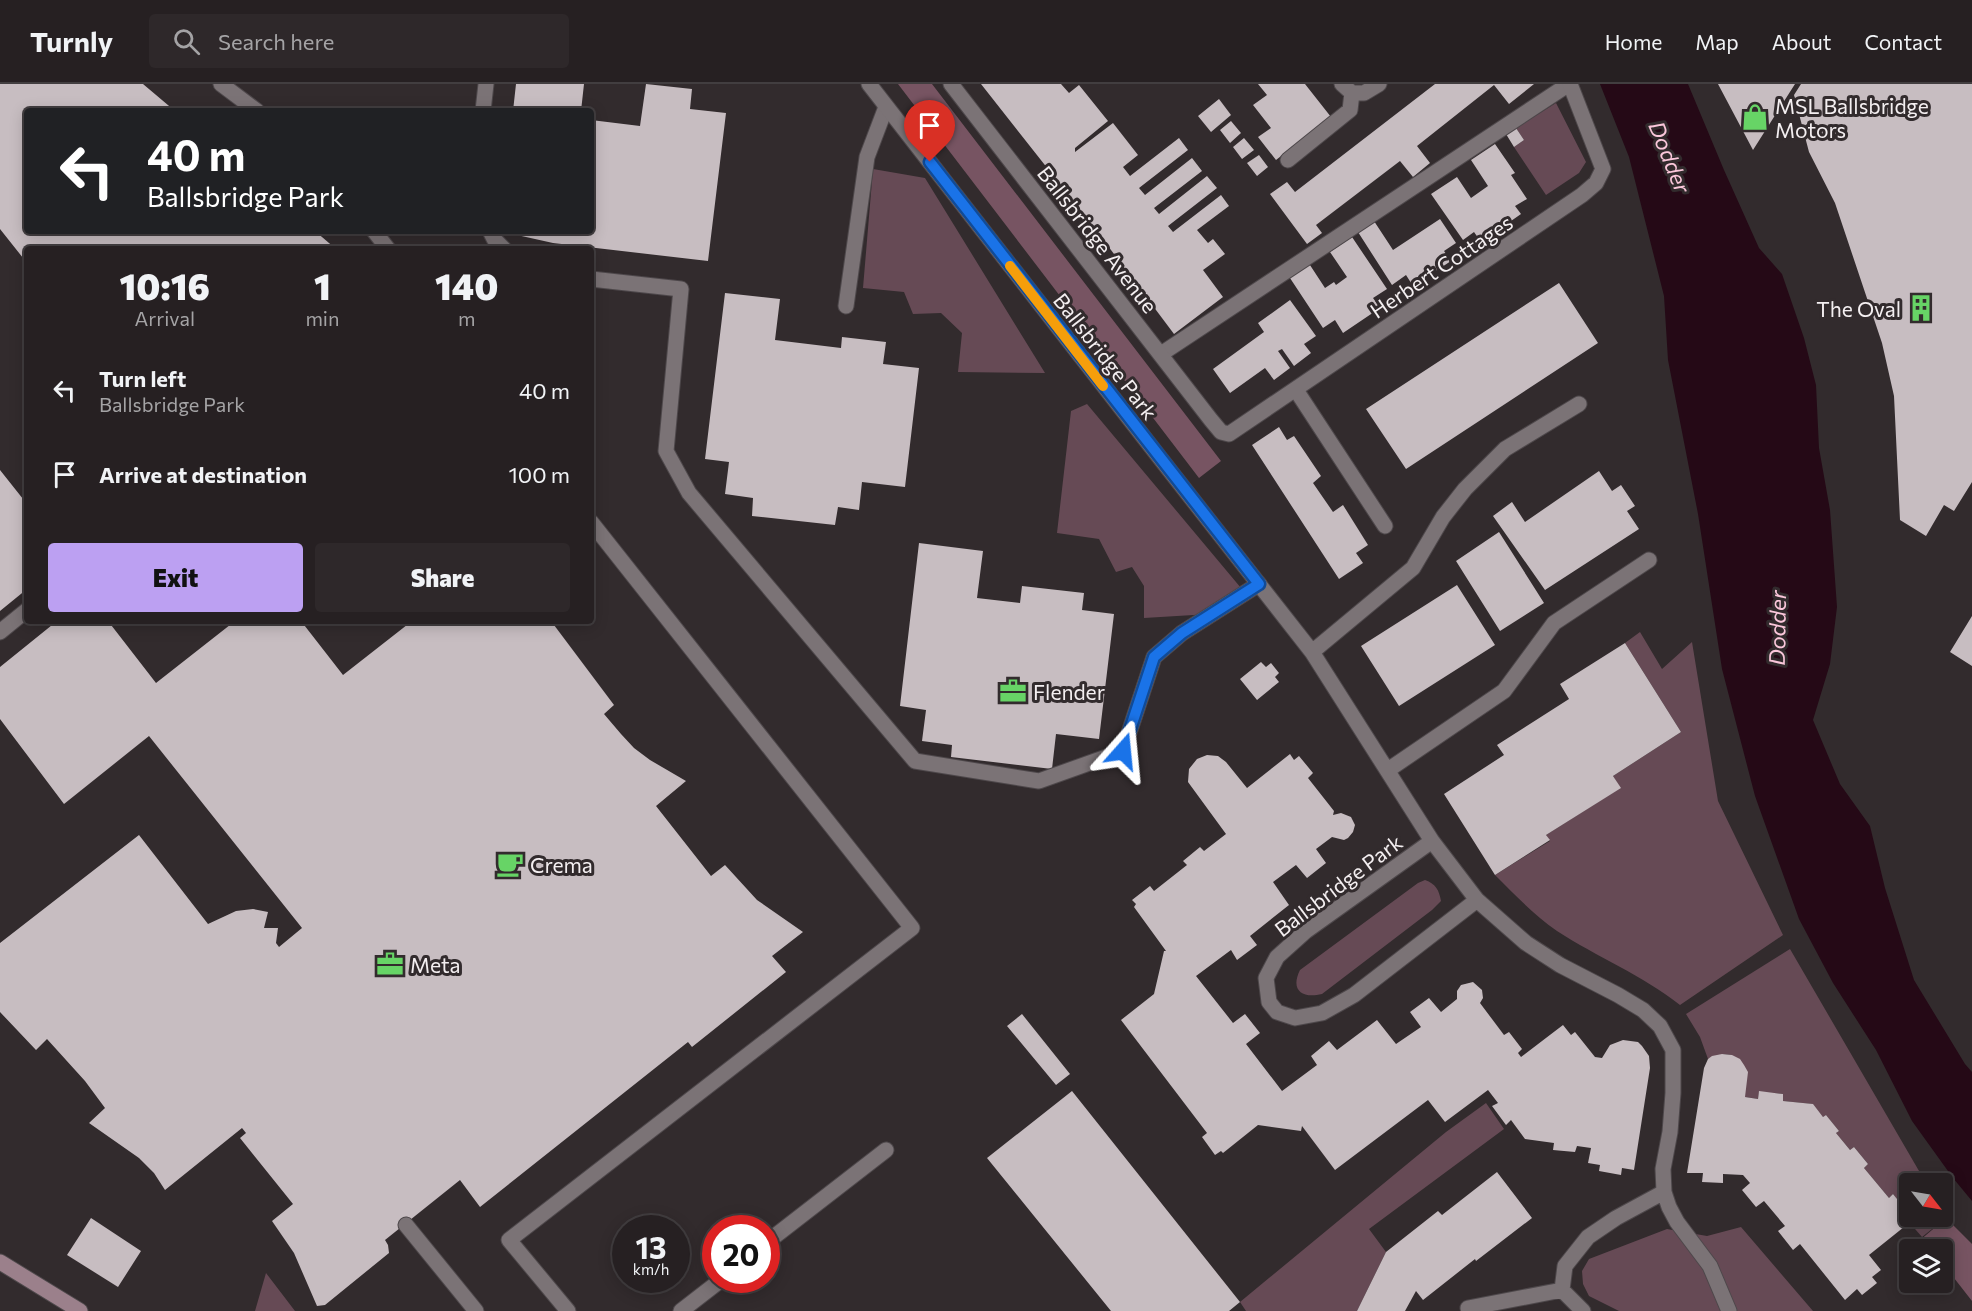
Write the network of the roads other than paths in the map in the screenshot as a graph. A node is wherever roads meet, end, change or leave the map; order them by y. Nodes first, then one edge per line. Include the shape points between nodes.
1 (221, 84) edge
2 (486, 84) edge
3 (869, 84) edge
4 (951, 84) edge
5 (1378, 84) edge
6 (1570, 84) edge
7 (1347, 88) edge
8 (886, 107) junction
9 (253, 108) edge
10 (483, 108) edge
11 (1288, 160) dead end
12 (492, 234) edge
13 (501, 246) edge
14 (594, 279) edge
15 (846, 306) dead end
16 (1161, 354) junction
17 (1296, 390) junction
18 (1578, 405) dead end
19 (1211, 420) joint
20 (594, 526) edge
21 (1385, 526) dead end
22 (1649, 560) dead end
23 (1259, 584) junction
24 (24, 612) edge
25 (0, 632) edge
26 (1312, 651) junction
27 (1388, 770) junction
28 (1432, 841) junction
29 (1477, 900) junction
30 (886, 1150) dead end
31 (1664, 1192) junction
32 (406, 1225) dead end
33 (780, 1233) edge
34 (0, 1262) edge
35 (1562, 1290) junction
36 (704, 1293) edge
37 (1468, 1308) dead end
38 (80, 1311) edge
39 (476, 1311) edge
40 (568, 1311) edge
41 (681, 1311) edge
42 (1583, 1311) edge
43 (1729, 1311) edge

1 - 9 street
2 - 10 street
3 - 8 street, Ballsbridge Park
4 - 16 street, Ballsbridge Avenue
5 - 7 street via 1364,93
6 - 16 street
6 - 17 street, Herbert Cottages via 1603,170 1596,183
7 - 11 street via 1350,110
8 - 15 street via 867,157
8 - 23 street, Ballsbridge Park
12 - 13 street
14 - 23 street via 681,290 666,451 688,493 915,761 1039,781 1123,751 1154,657 1182,633
16 - 19 street, Ballsbridge Avenue
17 - 19 street, Herbert Cottages via 1229,434 1221,432
17 - 21 street
18 - 26 street via 1505,450 1443,517 1413,568
20 - 40 street via 912,928 509,1240
22 - 27 street via 1554,623 1504,691
23 - 26 street, Ballsbridge Park
24 - 25 street
26 - 27 street, Ballsbridge Park
27 - 28 street, Ballsbridge Park
28 - 29 street, Ballsbridge Park
28 - 29 street, Ballsbridge Park via 1306,931 1277,957 1266,978 1269,1002 1277,1012 1295,1018 1322,1013 1354,995
29 - 31 street, Ballsbridge Park via 1526,943 1643,1010 1660,1026 1673,1050
30 - 33 street
31 - 35 street via 1588,1237 1565,1266
31 - 43 street, Ballsbridge Park via 1677,1222 1710,1266
32 - 39 street
34 - 38 street
35 - 37 street
35 - 42 street
36 - 41 street

